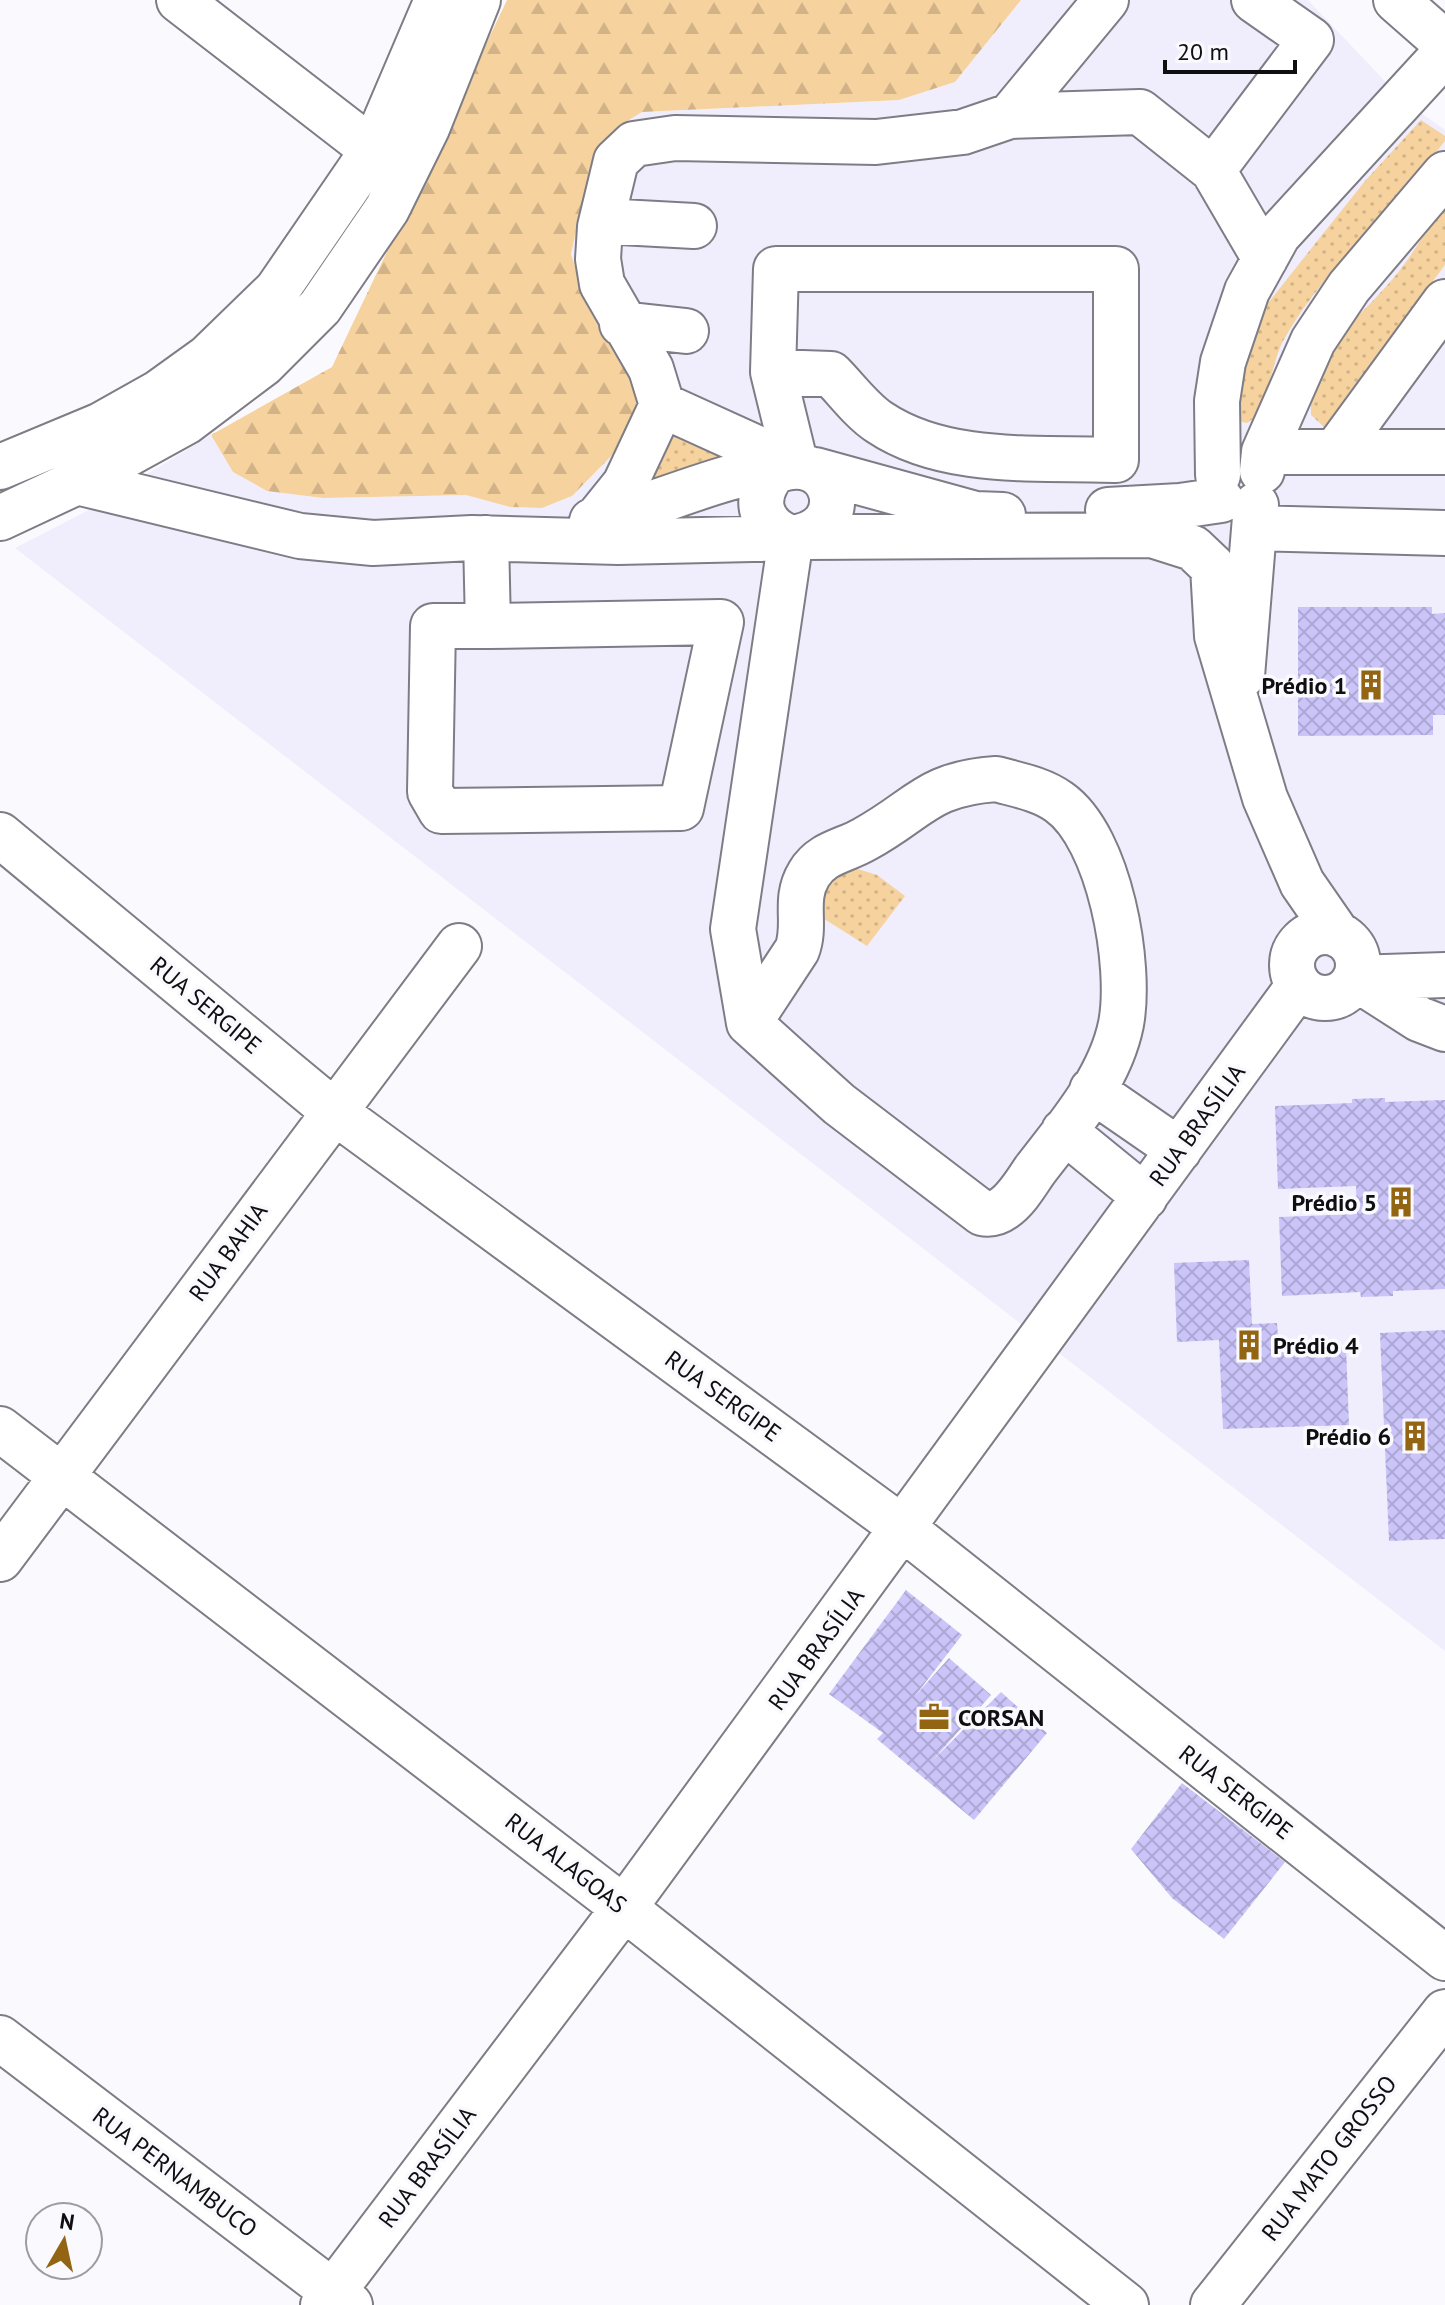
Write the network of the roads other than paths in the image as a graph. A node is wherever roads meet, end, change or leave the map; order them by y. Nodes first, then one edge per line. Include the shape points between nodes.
1 (179, 0) edge
2 (437, 0) edge
3 (478, 0) edge
4 (1106, 0) edge
5 (1254, 0) edge
6 (1396, 0) edge
7 (1445, 43) edge
8 (1445, 53) edge
9 (1010, 116) junction
10 (373, 150) junction
11 (1213, 170) junction
12 (1445, 174) edge
13 (602, 221) junction
14 (694, 226) dead end
15 (1265, 259) junction
16 (1445, 302) edge
17 (622, 324) junction
18 (686, 331) dead end
19 (773, 372) junction
20 (831, 374) junction
21 (662, 405) junction
22 (1336, 451) junction
23 (1445, 452) edge
24 (0, 467) edge
25 (799, 467) junction
26 (77, 482) junction
27 (1246, 488) junction
28 (0, 518) edge
29 (596, 520) junction
30 (1445, 533) edge
31 (798, 537) junction
32 (500, 538) junction
33 (488, 626) junction
34 (1240, 722) junction
35 (0, 835) edge
36 (459, 946) dead end
37 (1323, 968) junction
38 (1445, 975) edge
39 (749, 1023) junction
40 (1445, 1029) edge
41 (1445, 1056) edge
42 (1092, 1090) junction
43 (332, 1110) junction
44 (1064, 1131) junction
45 (1179, 1150) junction
46 (1145, 1197) junction
47 (0, 1429) edge
48 (63, 1477) junction
49 (904, 1529) junction
50 (0, 1559) edge
51 (624, 1908) junction
52 (1445, 1958) edge
53 (1445, 2012) edge
54 (0, 2038) edge
55 (335, 2301) edge
56 (1126, 2305) edge
57 (1213, 2305) edge

1 - 10 street
2 - 10 street
3 - 26 street via 427,128 387,209 320,307 263,364 186,422
4 - 9 street
5 - 11 street via 1311,40
6 - 7 street
8 - 15 street via 1278,235
9 - 11 street via 1140,112
9 - 13 street via 963,132 876,142 675,138 634,144 616,161
10 - 24 street via 277,290 208,357 101,425
11 - 15 street
12 - 27 street via 1349,287 1313,341
13 - 14 street
13 - 17 street via 602,284
15 - 27 street via 1247,291 1223,362 1217,401
16 - 22 street
17 - 18 street
17 - 21 street via 651,369
19 - 20 street
19 - 20 street via 776,269 1116,269 1116,460 978,455 913,439 878,421
19 - 25 street
20 - 25 street
21 - 25 street
21 - 29 street via 625,484
22 - 23 street
22 - 27 street
25 - 27 street via 987,516 1180,506
25 - 29 street via 724,477
25 - 31 street via 831,492 832,507 818,531
25 - 31 street via 774,472 760,496 767,523
26 - 28 street
26 - 32 street via 300,536 373,543
27 - 30 street
27 - 34 street
29 - 32 street
31 - 32 street via 618,542
31 - 34 street via 1174,539 1213,567 1217,636
31 - 39 street via 733,929
32 - 33 street
33 - 33 street via 433,626 430,792 441,811 681,808 721,622
34 - 37 street via 1302,883
35 - 43 street, RUA SERGIPE
36 - 43 street, RUA BAHIA
37 - 38 street
37 - 40 street
37 - 41 street
37 - 45 street, RUA BRASÍLIA
39 - 42 street via 797,950 800,898 819,861 865,839 942,789 996,779 1061,802 1080,823 1106,881 1125,994 1113,1049
39 - 44 street via 839,1104 982,1213 995,1213 1012,1201
42 - 44 street
42 - 45 street
43 - 48 street, RUA BAHIA
43 - 49 street, RUA SERGIPE
44 - 46 street
45 - 46 street, RUA BRASÍLIA
46 - 49 street, RUA BRASÍLIA
47 - 48 street, RUA ALAGOAS
48 - 50 street, RUA BAHIA
48 - 51 street, RUA ALAGOAS
49 - 51 street, RUA BRASÍLIA
49 - 52 street, RUA SERGIPE
51 - 55 street, RUA BRASÍLIA
51 - 56 street, RUA ALAGOAS
53 - 57 street, RUA MATO GROSSO
54 - 55 street, RUA PERNAMBUCO

